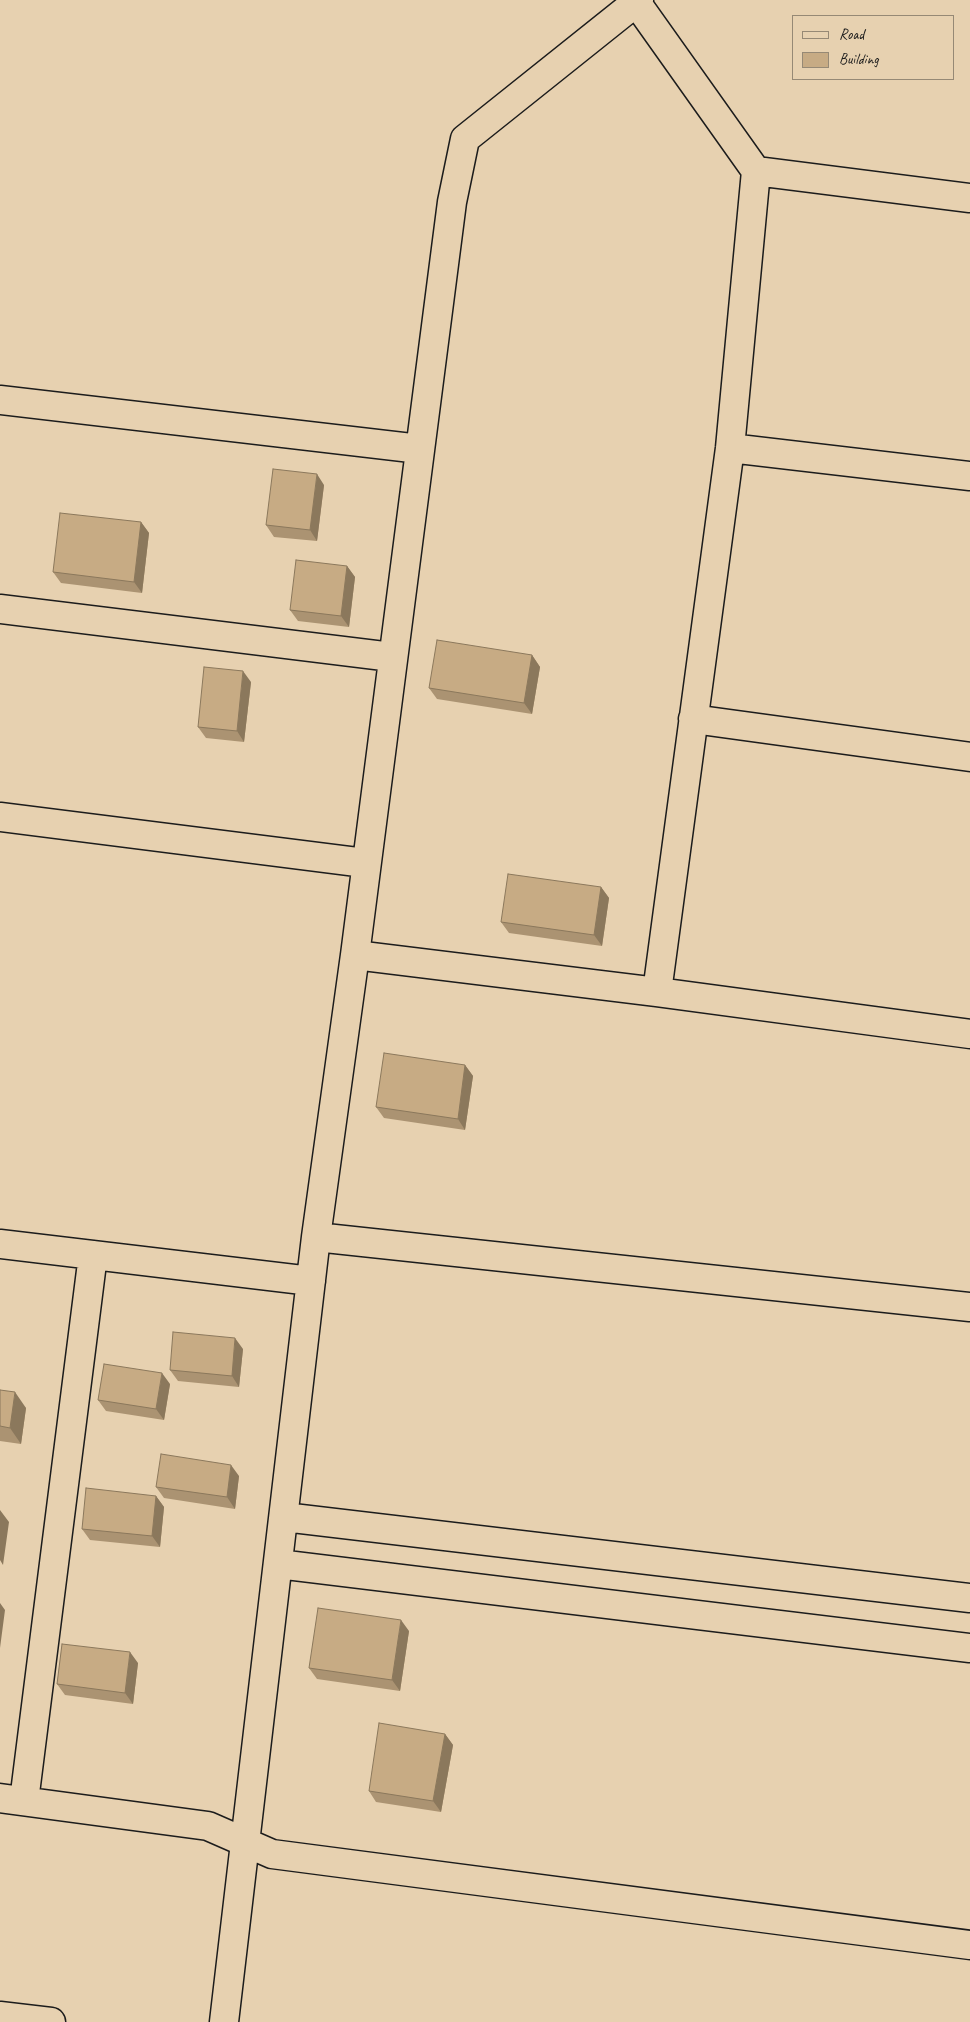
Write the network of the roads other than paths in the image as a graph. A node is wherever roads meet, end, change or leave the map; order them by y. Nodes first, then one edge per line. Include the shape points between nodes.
1 (638, 1) edge
2 (756, 171) junction
3 (970, 198) edge
4 (0, 400) edge
5 (730, 448) junction
6 (420, 449) junction
7 (970, 476) edge
8 (0, 609) edge
9 (392, 657) junction
10 (693, 718) junction
11 (970, 757) edge
12 (0, 818) edge
13 (365, 864) junction
14 (355, 955) junction
15 (657, 992) junction
16 (970, 1034) edge
17 (316, 1237) junction
18 (0, 1244) edge
19 (94, 1255) junction
20 (311, 1280) junction
21 (970, 1307) edge
22 (284, 1517) junction
23 (278, 1564) junction
24 (970, 1598) edge
25 (970, 1648) edge
26 (12, 1799) edge
27 (246, 1841) junction
28 (970, 1945) edge
29 (0, 2016) edge
30 (51, 2022) edge
31 (224, 2022) edge

1 - 2 street
1 - 6 street via 465,139 452,202
2 - 3 street
2 - 5 street
4 - 6 street
5 - 7 street
5 - 10 street
6 - 9 street
8 - 9 street
9 - 13 street
10 - 11 street
10 - 15 street
12 - 13 street
13 - 14 street
14 - 15 street
14 - 17 street
15 - 16 street
17 - 20 street
17 - 21 street
18 - 19 street
19 - 20 street
19 - 26 street
20 - 22 street
22 - 23 street
22 - 24 street
23 - 25 street
23 - 27 street
26 - 27 street via 208,1826
27 - 28 street via 272,1854
27 - 31 street
29 - 30 street

